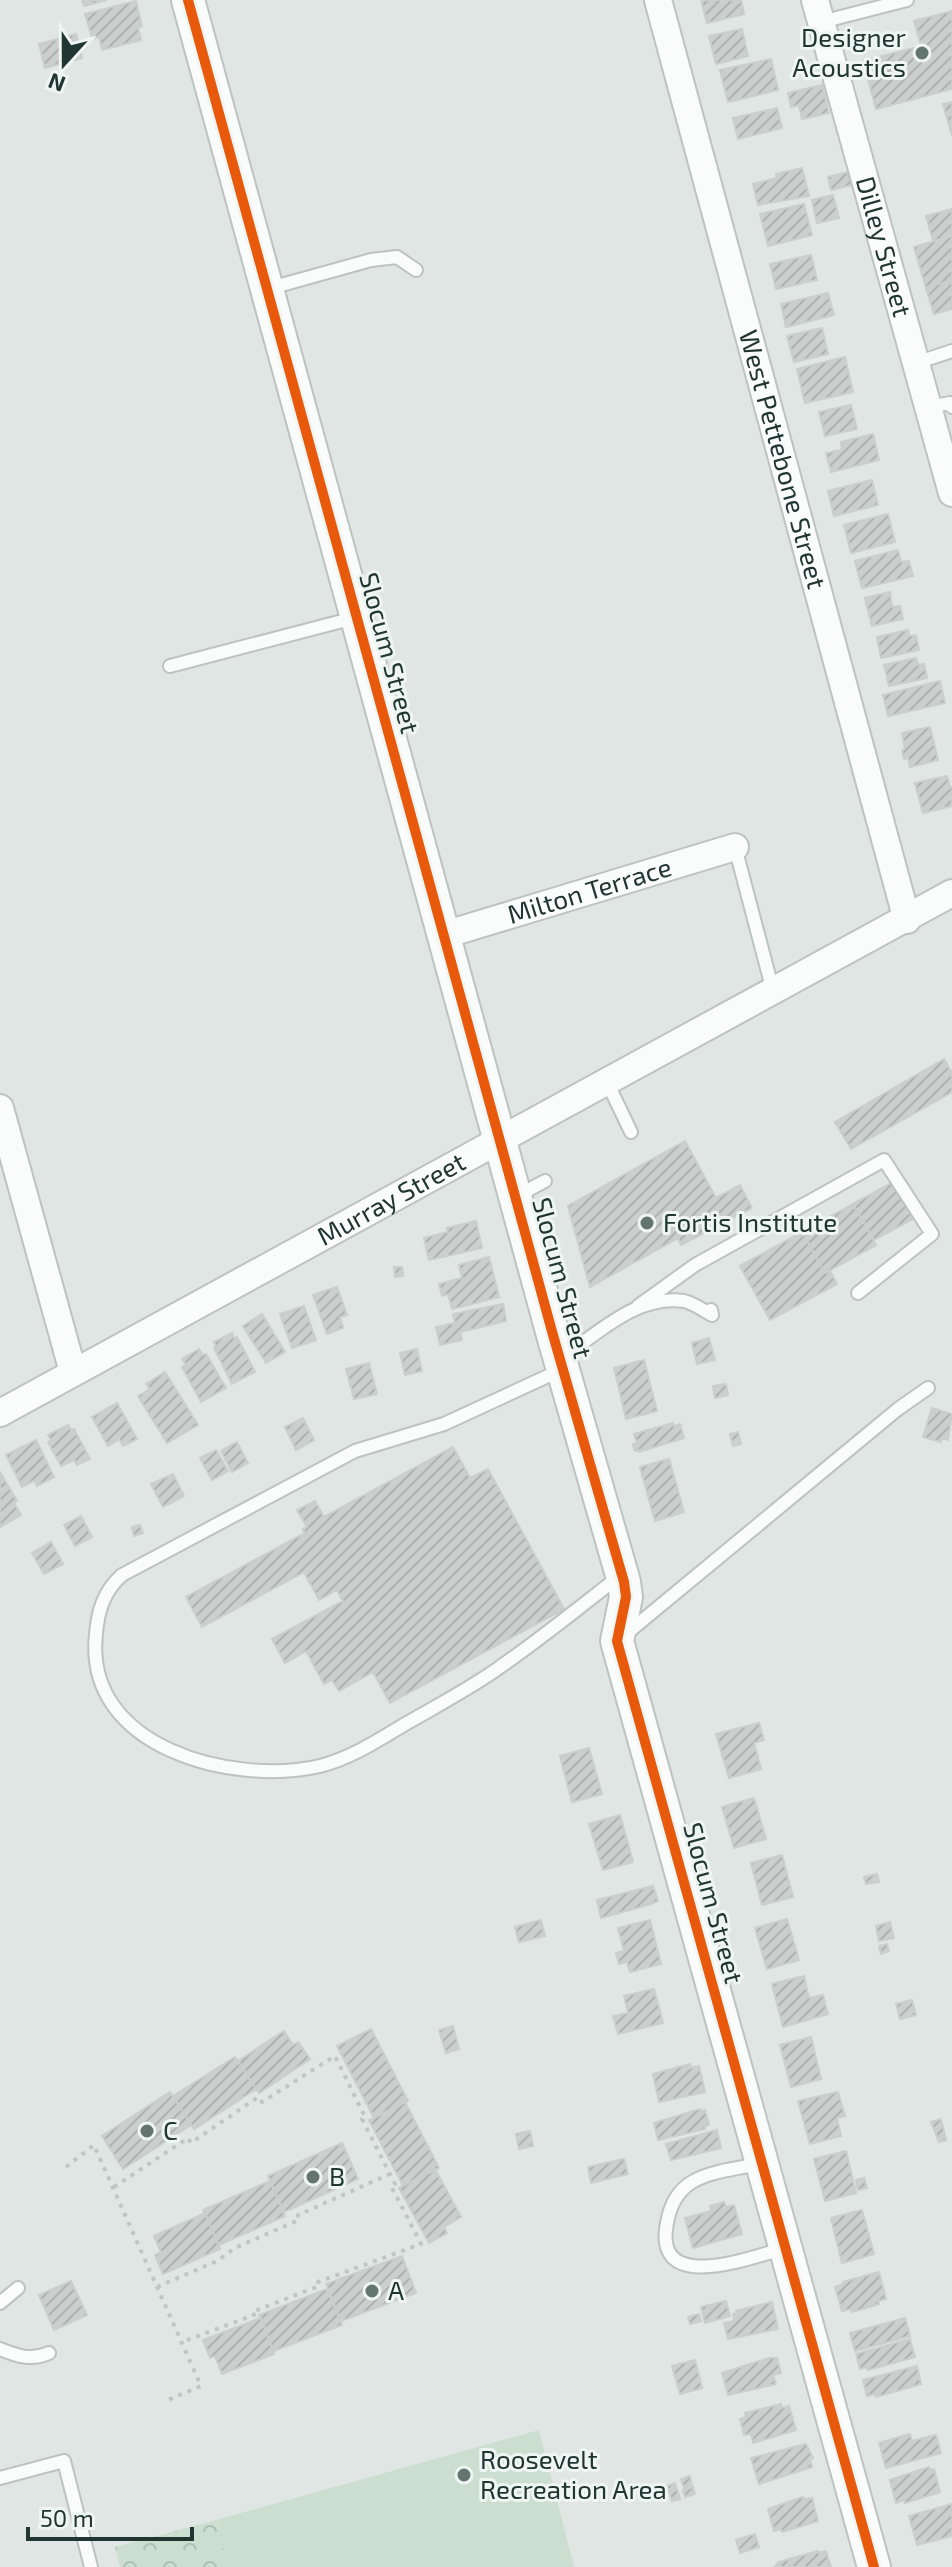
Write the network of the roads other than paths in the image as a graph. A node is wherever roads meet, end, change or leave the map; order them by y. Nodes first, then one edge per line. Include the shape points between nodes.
1 (188, 0) edge
2 (658, 0) edge
3 (907, 0) edge
4 (818, 11) edge
5 (416, 270) dead end
6 (267, 289) junction
7 (952, 351) edge
8 (916, 363) junction
9 (940, 407) edge
10 (952, 493) edge
11 (357, 617) junction
12 (170, 666) dead end
13 (735, 847) joint
14 (952, 893) edge
15 (907, 920) junction
16 (444, 935) junction
17 (773, 991) junction
18 (607, 1082) junction
19 (0, 1108) edge
20 (631, 1132) dead end
21 (501, 1141) junction
22 (545, 1181) dead end
23 (517, 1196) junction
24 (858, 1293) dead end
25 (638, 1306) junction
26 (711, 1310) dead end
27 (563, 1363) junction
28 (73, 1372) junction
29 (928, 1388) dead end
30 (0, 1413) edge
31 (621, 1575) junction
32 (617, 1641) junction
33 (762, 2163) junction
34 (785, 2248) junction
35 (18, 2288) dead end
36 (0, 2303) edge
37 (0, 2349) edge
38 (49, 2353) dead end
39 (0, 2478) edge
40 (91, 2567) edge
41 (874, 2567) edge

1 - 6 street, Slocum Street
2 - 15 street, West Pettebone Street
3 - 4 lane
4 - 8 street, Dilley Street
5 - 6 lane via 397,257 371,260
6 - 11 street, Slocum Street
7 - 8 lane
8 - 9 street, Dilley Street
9 - 10 street, Dilley Street
11 - 12 lane
11 - 16 street, Slocum Street
13 - 16 street, Milton Terrace
13 - 17 lane
14 - 15 street, Murray Street
15 - 17 street, Murray Street
16 - 21 street, Slocum Street
17 - 18 street, Murray Street
18 - 20 lane
18 - 21 street, Murray Street
19 - 28 street
21 - 23 street, Slocum Street
21 - 28 street, Murray Street
22 - 23 lane
23 - 27 street, Slocum Street
24 - 25 lane via 932,1234 884,1160 695,1265
25 - 26 lane via 686,1301 712,1315
25 - 27 lane
27 - 31 street, Slocum Street
27 - 31 lane via 444,1424 355,1451 122,1575 104,1597 94,1648 97,1668 118,1713 164,1748 234,1769 319,1766 365,1747 498,1669
28 - 30 street, Murray Street
29 - 32 lane
31 - 32 street, Slocum Street via 626,1597
32 - 33 street, Slocum Street
33 - 34 street, Slocum Street
33 - 34 lane via 719,2171 683,2189 671,2207 666,2245 678,2261 711,2268
34 - 41 street, Slocum Street
35 - 36 lane
37 - 38 lane via 38,2358
39 - 40 lane via 64,2461

